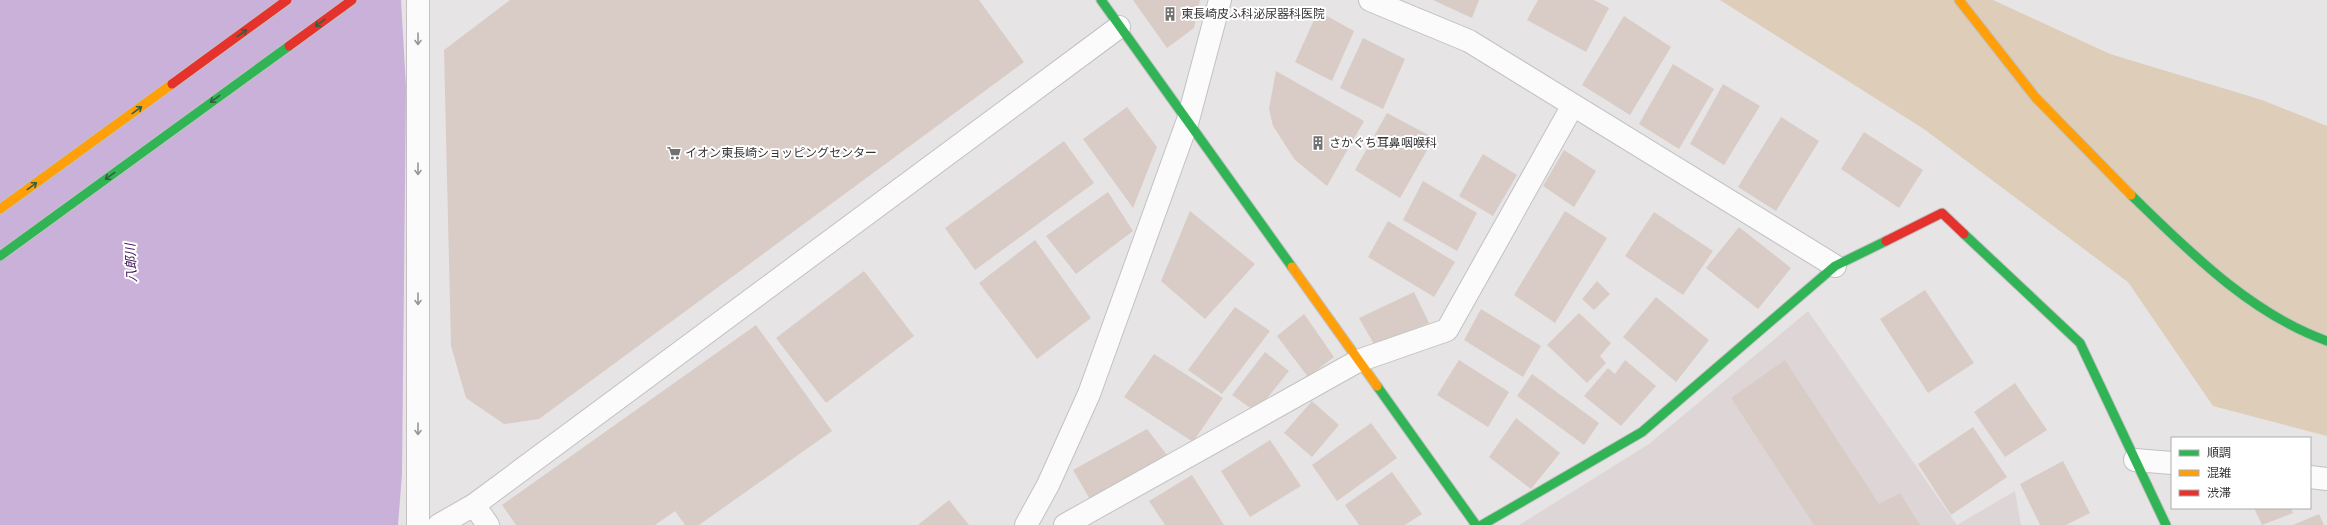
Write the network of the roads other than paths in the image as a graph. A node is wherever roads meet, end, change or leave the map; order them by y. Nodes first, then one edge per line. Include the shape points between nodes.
1 (287, 0) edge
2 (352, 0) edge
3 (418, 0) edge
4 (1101, 0) edge
5 (1220, 0) edge
6 (1370, 0) edge
7 (1959, 0) edge
8 (1119, 27) junction
9 (1573, 105) junction
10 (1188, 120) junction
11 (0, 209) edge
12 (0, 256) edge
13 (1835, 266) junction
14 (2327, 341) edge
15 (1358, 361) junction
16 (2135, 460) junction
17 (2171, 463) edge
18 (2311, 477) edge
19 (2327, 479) edge
20 (474, 504) junction
21 (418, 525) edge
22 (439, 525) edge
23 (488, 525) edge
24 (1026, 525) edge
25 (1065, 525) edge
26 (1476, 525) edge
27 (1482, 525) edge
28 (2166, 525) edge

11 -> 1 street
2 -> 12 street
3 -> 21 street
4 - 8 street
5 - 10 street
6 - 9 street via 1469,41
7 - 14 street via 2035,98 2137,202 2212,270 2257,306 2281,322
8 - 10 street
8 - 20 street
9 - 13 street
9 - 15 street via 1447,330
10 - 15 street
10 - 24 street via 1089,394 1048,485
13 - 16 street via 1942,213 2080,343
13 - 27 street via 1642,432
15 - 25 street
15 - 26 street
16 - 17 street
16 - 28 street
18 - 19 street
20 - 22 street
20 - 23 street

